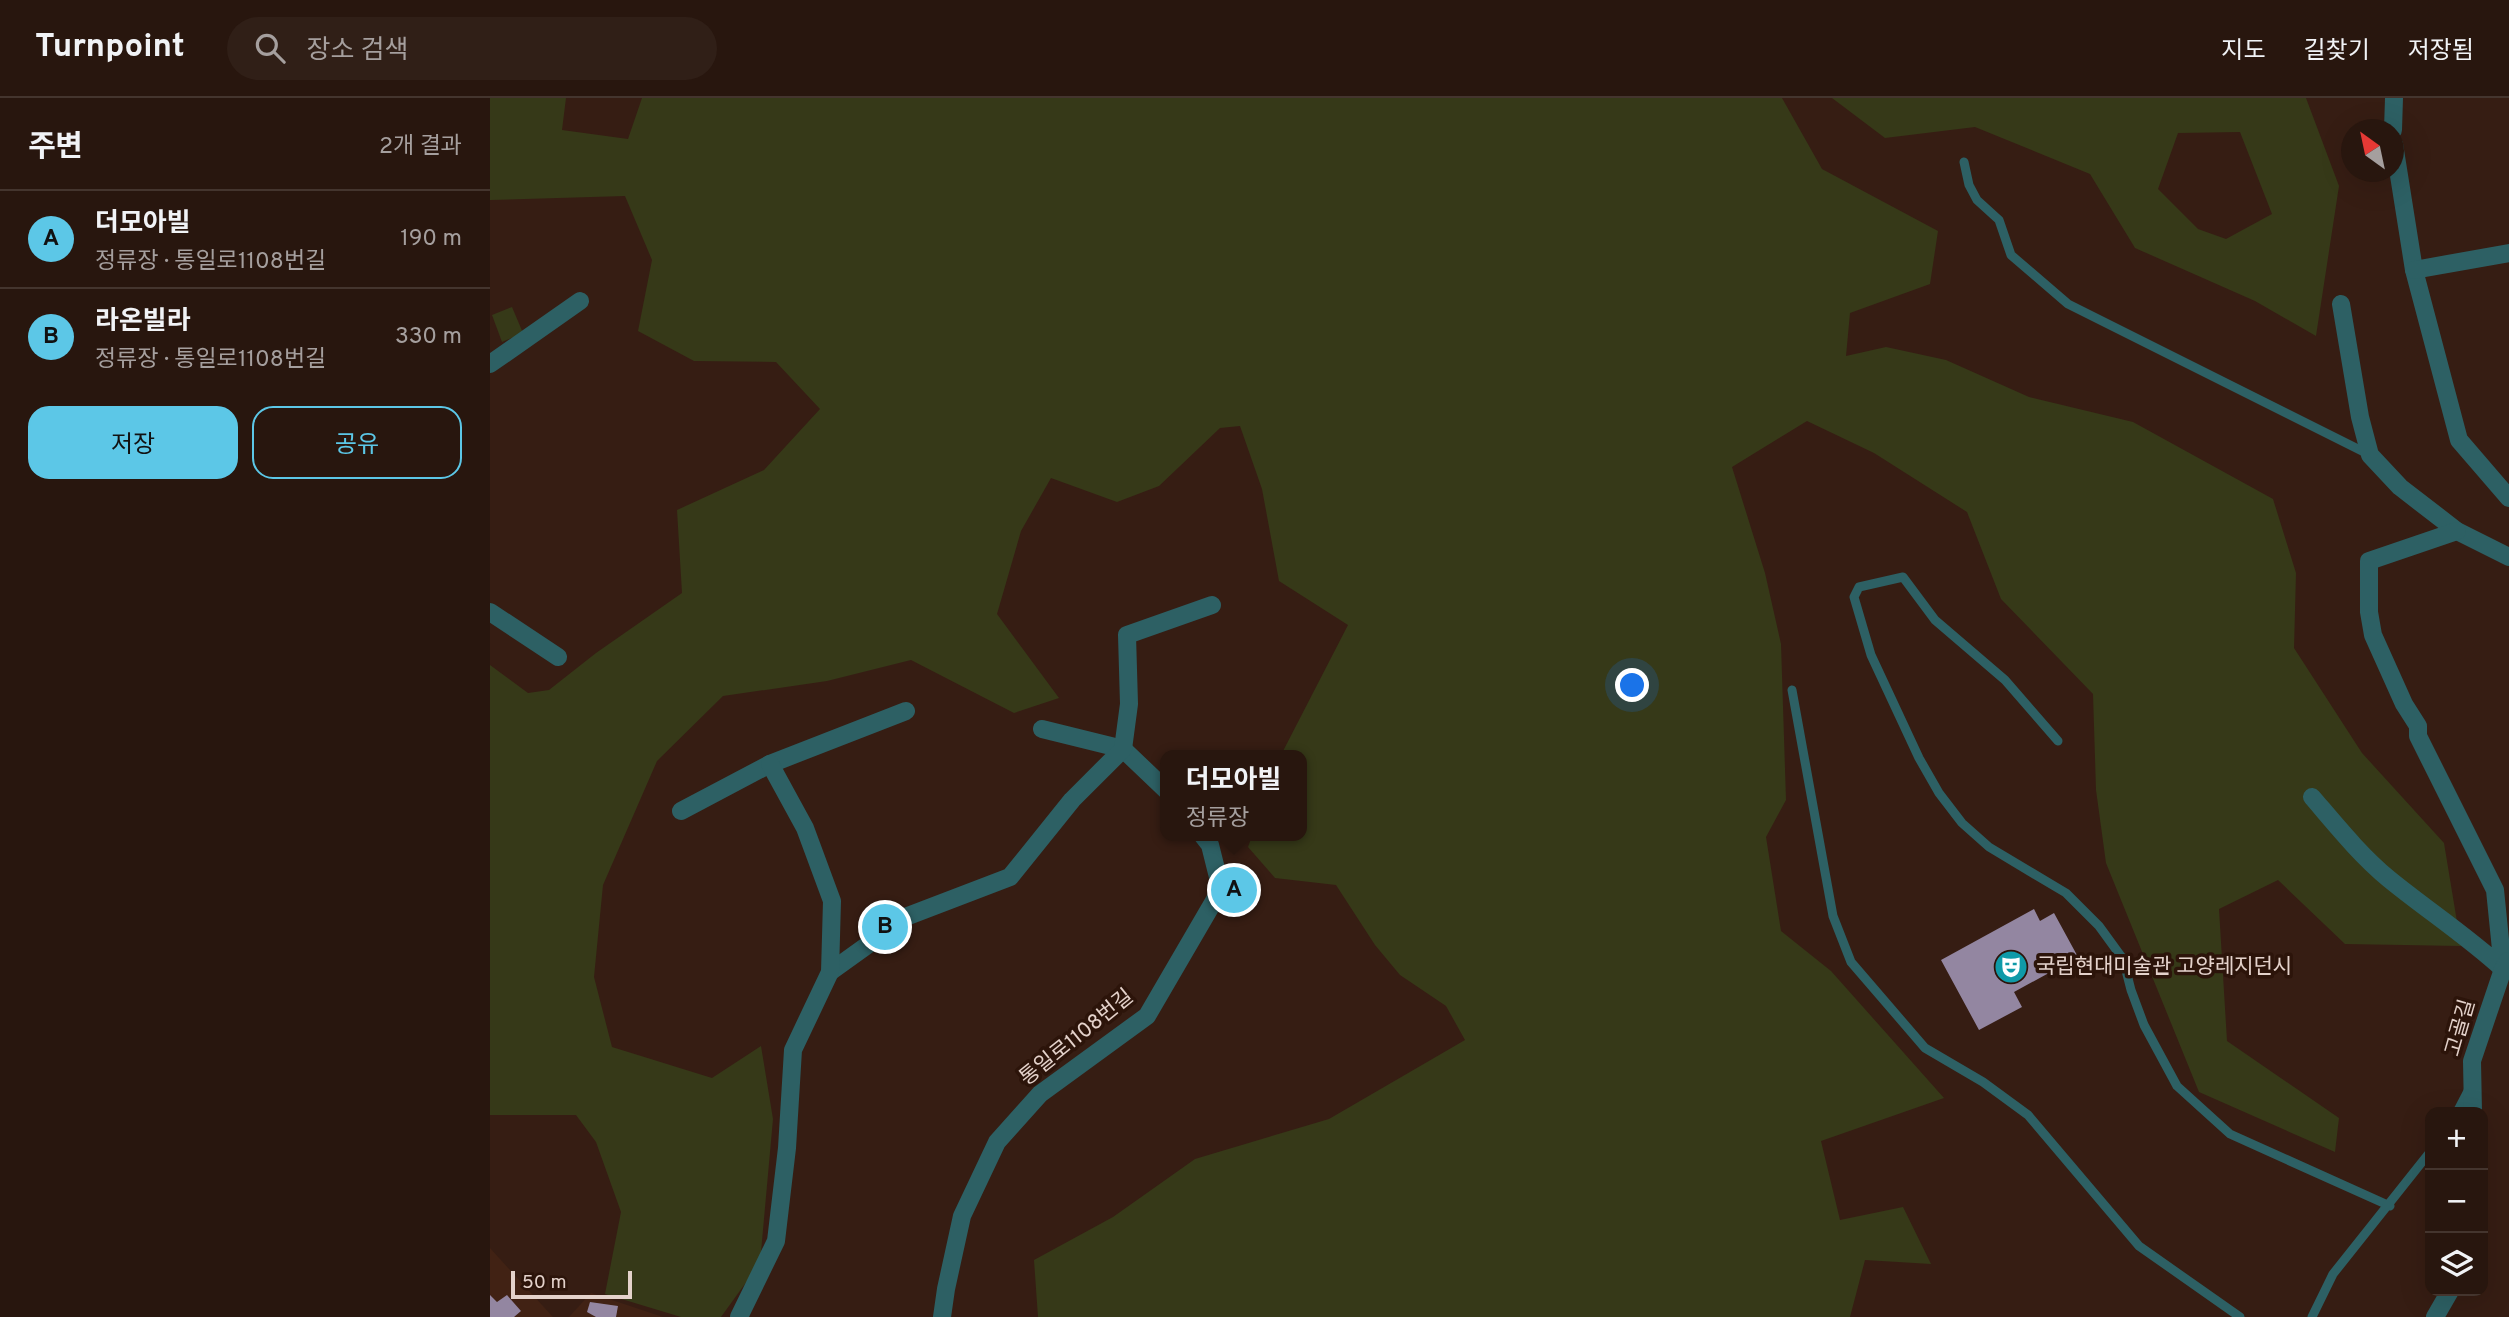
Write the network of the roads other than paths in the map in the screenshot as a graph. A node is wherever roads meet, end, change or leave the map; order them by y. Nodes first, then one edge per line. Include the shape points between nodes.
1 (2394, 98) edge
2 (2393, 119) edge
3 (1964, 162) dead end
4 (2399, 182) edge
5 (2509, 253) edge
6 (2414, 270) junction
7 (580, 300) dead end
8 (2341, 304) dead end
9 (490, 364) edge
10 (2370, 455) junction
11 (2509, 498) edge
12 (2456, 531) junction
13 (2509, 557) edge
14 (1212, 605) dead end
15 (490, 612) edge
16 (558, 657) dead end
17 (1792, 690) dead end
18 (906, 711) dead end
19 (1042, 729) dead end
20 (2057, 741) dead end
21 (1123, 749) junction
22 (770, 764) junction
23 (1160, 784) edge
24 (2312, 797) dead end
25 (681, 811) dead end
26 (1207, 841) edge
27 (2506, 965) edge
28 (830, 972) junction
29 (2473, 1083) junction
30 (2460, 1107) edge
31 (2473, 1107) edge
32 (2425, 1159) edge
33 (2390, 1206) junction
34 (2448, 1296) edge
35 (739, 1317) edge
36 (942, 1317) edge
37 (2241, 1317) edge
38 (2312, 1317) edge
39 (2435, 1317) edge

1 - 2 street
3 - 10 lane via 1969,185 1977,200 1999,220 2011,255 2068,304
4 - 6 street
5 - 6 street
6 - 11 street via 2459,440
7 - 9 street
8 - 10 street
10 - 12 street via 2400,487
12 - 13 street
12 - 27 street via 2369,561 2369,612 2373,635 2418,726 2418,736 2495,890
14 - 21 street via 1127,635 1129,704
15 - 16 street
17 - 37 lane via 1833,916 1851,962 1925,1048 2028,1115 2139,1246
18 - 22 street
19 - 21 street
20 - 33 lane via 2005,680 1935,620 1903,577 1859,587 1854,597 1871,655 1939,793 1962,823 1989,847 2066,893 2099,926 2123,959 2144,1025 2177,1086 2230,1134
21 - 23 street
21 - 28 street via 1072,800 1010,877 908,916
22 - 25 street
22 - 28 street via 805,828 832,901
24 - 27 street via 2348,840 2389,878
26 - 36 street, 통일로1108번길 via 1222,889 1147,1016 1040,1094 997,1142 962,1216
27 - 29 street, 고골길 via 2472,1061
28 - 35 street via 793,1050 776,1241
29 - 30 lane
29 - 31 street, 고골길
32 - 33 lane
33 - 38 lane via 2333,1274
34 - 39 street

